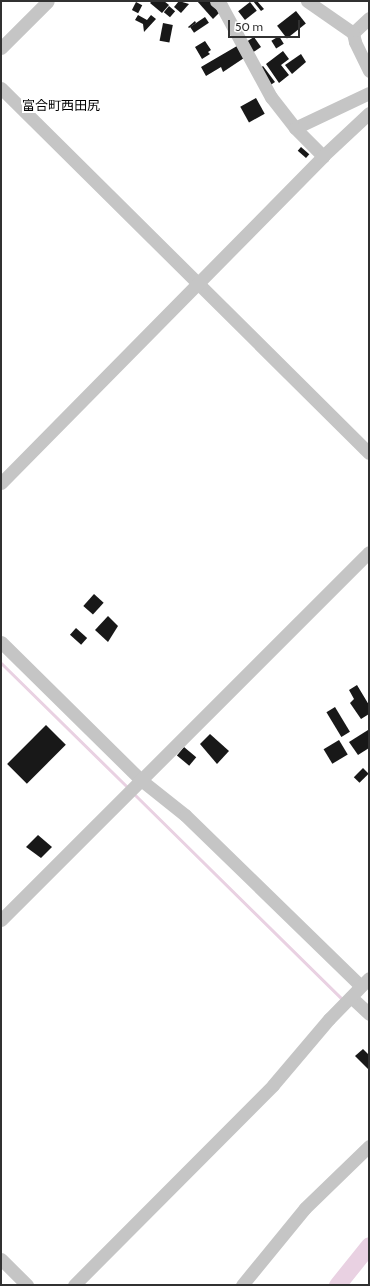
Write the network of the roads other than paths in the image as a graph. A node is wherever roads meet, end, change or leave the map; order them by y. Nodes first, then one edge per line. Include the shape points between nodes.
1 (48, 1) edge
2 (216, 1) edge
3 (307, 1) edge
4 (369, 18) edge
5 (353, 33) junction
6 (1, 48) edge
7 (369, 71) edge
8 (1, 88) edge
9 (369, 93) edge
10 (369, 113) edge
11 (295, 128) junction
12 (323, 156) junction
13 (198, 284) junction
14 (369, 453) edge
15 (1, 483) edge
16 (369, 552) edge
17 (1, 642) edge
18 (138, 782) junction
19 (1, 920) edge
20 (359, 988) edge
21 (369, 1014) edge
22 (369, 1146) edge
23 (1, 1259) edge
24 (27, 1285) edge
25 (74, 1285) edge
26 (242, 1285) edge

1 - 6 street
2 - 11 street via 221,5 271,96
3 - 5 street
4 - 5 street
5 - 7 street
8 - 13 street
9 - 11 street
10 - 12 street
11 - 12 street
12 - 13 street
13 - 14 street
13 - 15 street
16 - 18 street
17 - 18 street
18 - 19 street
18 - 20 street via 185,814
20 - 21 street
20 - 25 street via 273,1085
22 - 26 street via 305,1208
23 - 24 street

